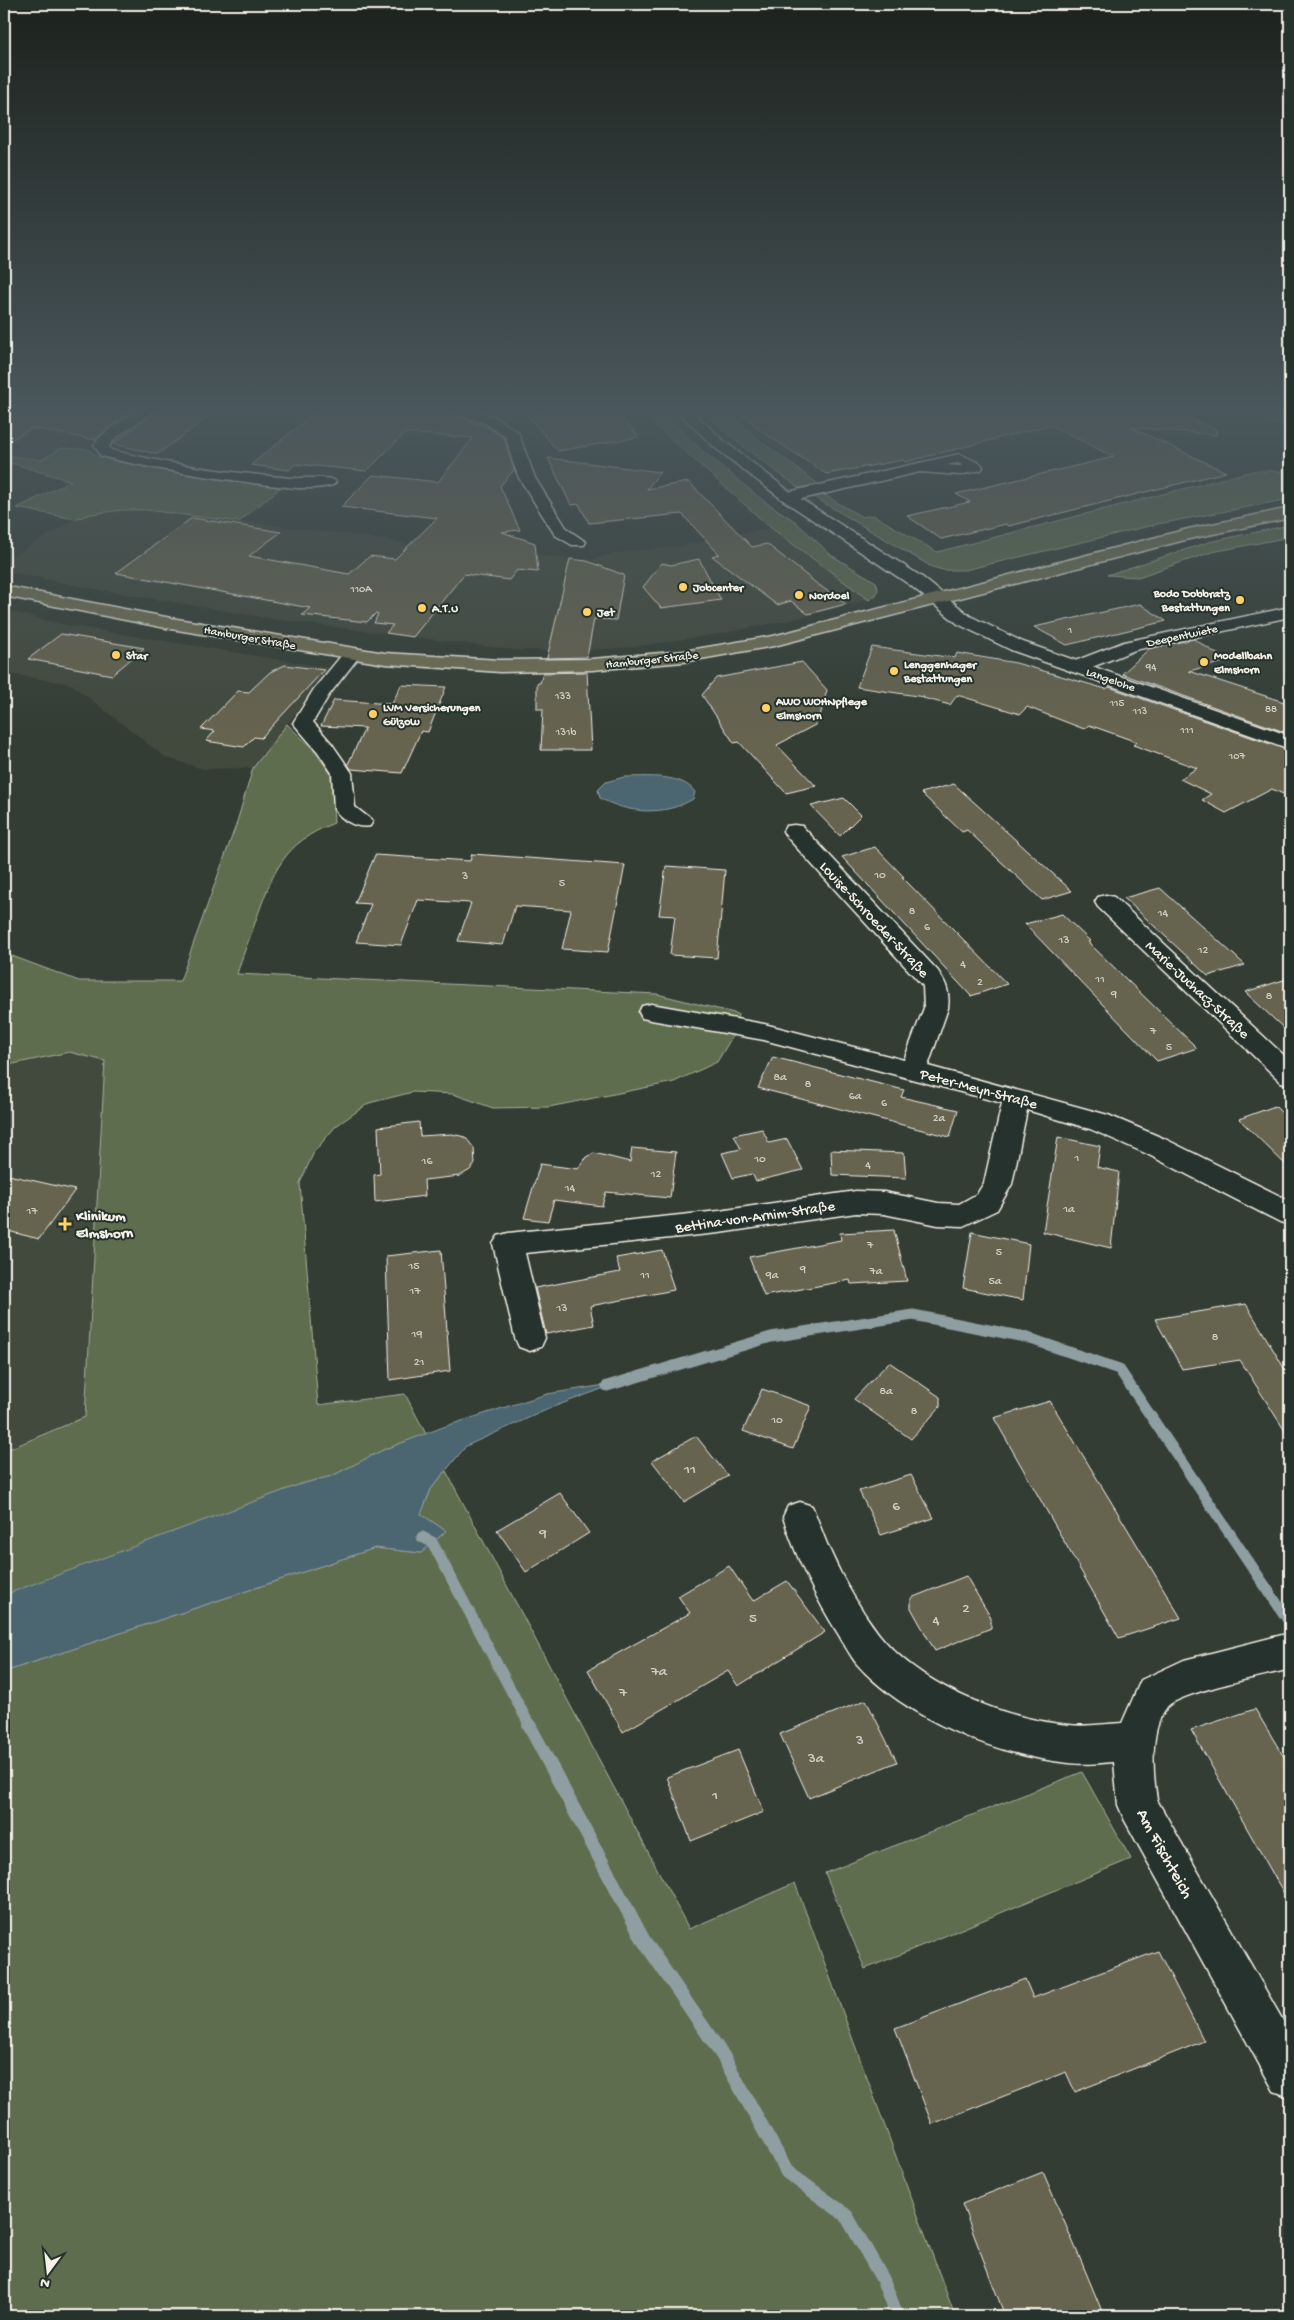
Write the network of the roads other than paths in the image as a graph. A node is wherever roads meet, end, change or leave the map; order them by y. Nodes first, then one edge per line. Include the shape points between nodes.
1 (551, 516) edge
2 (819, 516) edge
3 (1274, 516) edge
4 (578, 542) dead end
5 (4, 591) edge
6 (940, 599) junction
7 (1290, 612) edge
8 (352, 654) junction
9 (1077, 667) junction
10 (1290, 743) edge
11 (362, 821) dead end
12 (794, 832) dead end
13 (1106, 902) dead end
14 (651, 1012) dead end
15 (913, 1070) junction
16 (1290, 1076) edge
17 (1016, 1098) junction
18 (1290, 1214) edge
19 (530, 1338) dead end
20 (800, 1517) dead end
21 (1290, 1650) edge
22 (1137, 1741) junction
23 (1290, 2075) edge

1 - 4 street via 561,532
2 - 6 street, Langelohe
3 - 6 main road, Hamburger Straße via 1188,534
5 - 8 main road, Hamburger Straße via 95,611
6 - 8 main road, Hamburger Straße via 774,641 668,658 526,666 409,661
6 - 9 street, Langelohe via 964,620 982,629 1017,646
7 - 9 street, Deepentwiete via 1130,646
8 - 11 street via 321,693 303,723 342,774 346,809
9 - 10 street, Langelohe
12 - 15 street, Louise-Schroeder-Straße via 929,976 936,990 938,1001
13 - 16 street, Marie-Juchacz-Straße
14 - 15 street, Peter-Meyn-Straße via 764,1032
15 - 17 street, Peter-Meyn-Straße
17 - 18 street, Peter-Meyn-Straße via 1099,1122 1156,1146
17 - 19 street, Bettina-von-Arnim-Straße via 998,1184 987,1202 963,1215 856,1202 719,1222 508,1244
20 - 22 street via 813,1558 868,1649 890,1671 933,1701 997,1729 1063,1744
21 - 22 street, Am Fischteich via 1184,1678 1154,1693 1140,1724
22 - 23 street, Am Fischteich via 1133,1766 1138,1805

